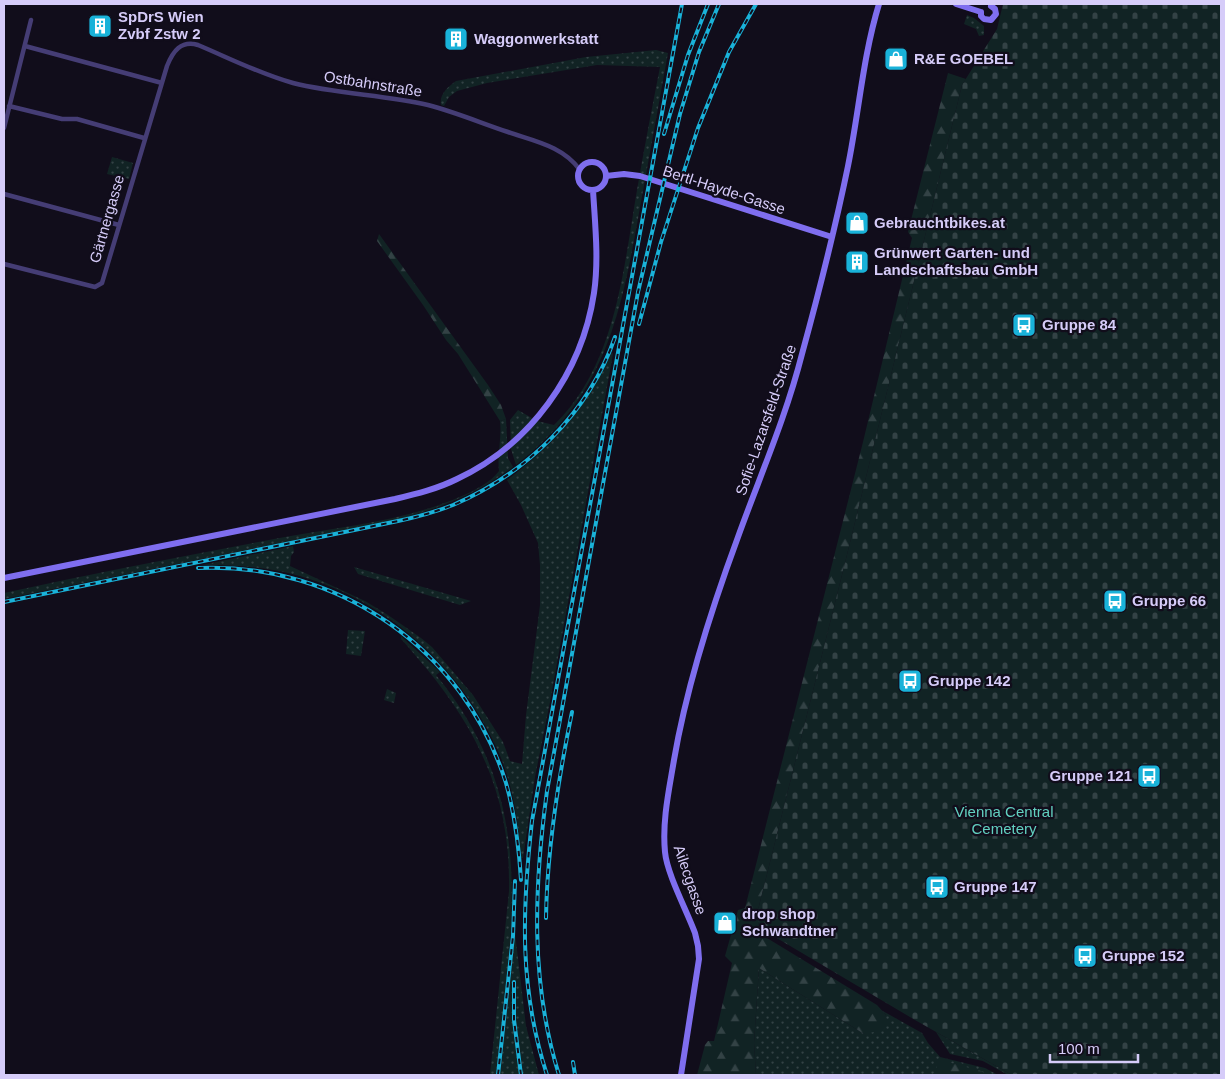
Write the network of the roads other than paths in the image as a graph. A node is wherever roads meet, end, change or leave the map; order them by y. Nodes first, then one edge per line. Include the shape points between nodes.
1 (879, 4) edge
2 (956, 4) edge
3 (992, 5) edge
4 (981, 12) junction
5 (31, 20) dead end
6 (25, 46) junction
7 (167, 66) joint
8 (162, 83) junction
9 (9, 106) junction
10 (4, 128) edge
11 (144, 138) junction
12 (580, 170) junction
13 (606, 176) junction
14 (593, 190) junction
15 (4, 194) edge
16 (119, 225) junction
17 (832, 237) junction
18 (4, 264) edge
19 (4, 578) edge
20 (666, 810) joint
21 (681, 1075) edge

1 - 17 street, Sofie-Lazarsfeld-Straße
2 - 4 street
3 - 4 street via 984,6
3 - 4 street via 996,14 991,20 984,20
5 - 6 street
6 - 8 street
6 - 9 street
7 - 8 street, Gärtnergasse
7 - 12 street, Ostbahnstraße via 176,49 184,44 193,44 290,82 430,106 552,147 573,160
8 - 11 street, Gärtnergasse
9 - 10 street
9 - 11 street via 62,119 77,119
11 - 16 street, Gärtnergasse
12 - 13 street via 586,164 596,163
12 - 14 street via 580,184
13 - 14 street via 604,184
13 - 17 street, Bertl-Hayde-Gasse via 640,176
14 - 19 street via 594,292 578,351 542,413 485,463 456,480 395,499
15 - 16 street
16 - 18 street, Gärtnergasse via 102,283 95,287
17 - 20 street, Sofie-Lazarsfeld-Straße via 791,392 736,541 695,666 681,721
20 - 21 street, Ailecgasse via 665,855 698,946 698,966

